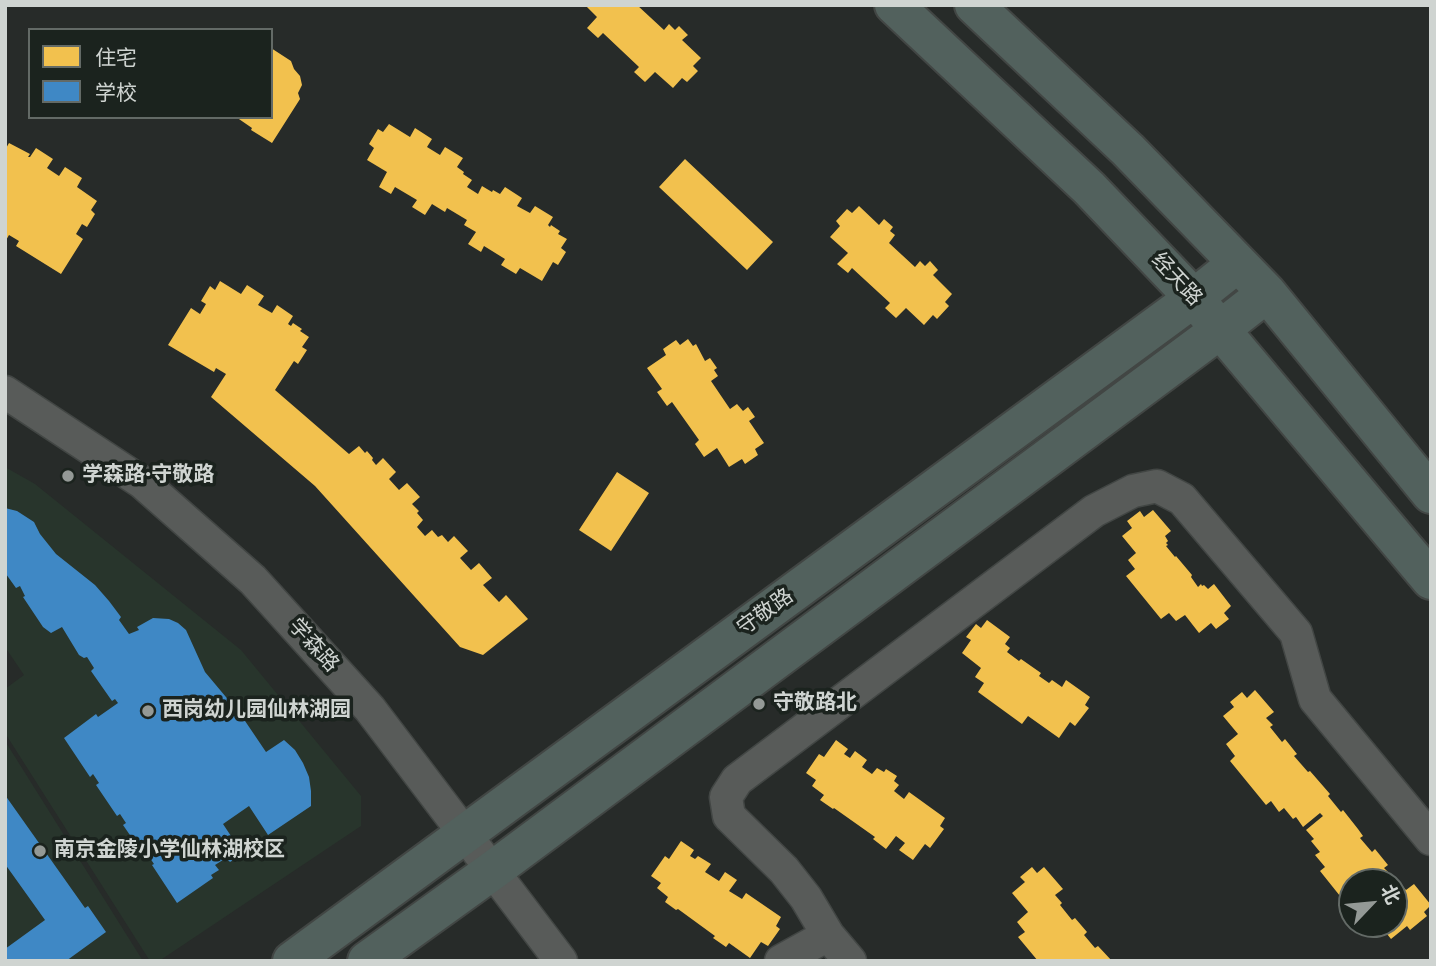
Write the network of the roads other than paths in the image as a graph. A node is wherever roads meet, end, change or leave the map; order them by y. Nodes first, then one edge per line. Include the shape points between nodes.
1 (894, 5) edge
2 (974, 5) edge
3 (1238, 263) junction
4 (1267, 293) junction
5 (1194, 298) junction
6 (1221, 329) junction
7 (5, 392) edge
8 (1431, 494) edge
9 (1431, 580) edge
10 (465, 836) junction
11 (1431, 839) edge
12 (492, 871) junction
13 (828, 934) junction
14 (292, 961) edge
15 (367, 961) edge
16 (561, 961) edge
17 (781, 961) edge
18 (850, 961) edge

1 - 5 main road, 经天路 via 1089,188
2 - 3 main road via 1128,150
3 - 4 main road
3 - 5 main road, 守敬路
4 - 6 main road, 守敬路
4 - 8 main road
5 - 6 main road, 经天路
5 - 10 main road, 守敬路
6 - 9 main road, 经天路
6 - 12 main road, 守敬路
7 - 10 street, 学森路 via 143,483 253,580 370,709
10 - 12 street, 学森路
10 - 14 main road, 守敬路
11 - 13 street via 1315,699 1296,633 1182,499 1157,486 1133,491 1094,511 737,780 726,797 729,816 784,870
12 - 15 main road, 守敬路
12 - 16 street, 学森路
13 - 17 street
13 - 18 street

